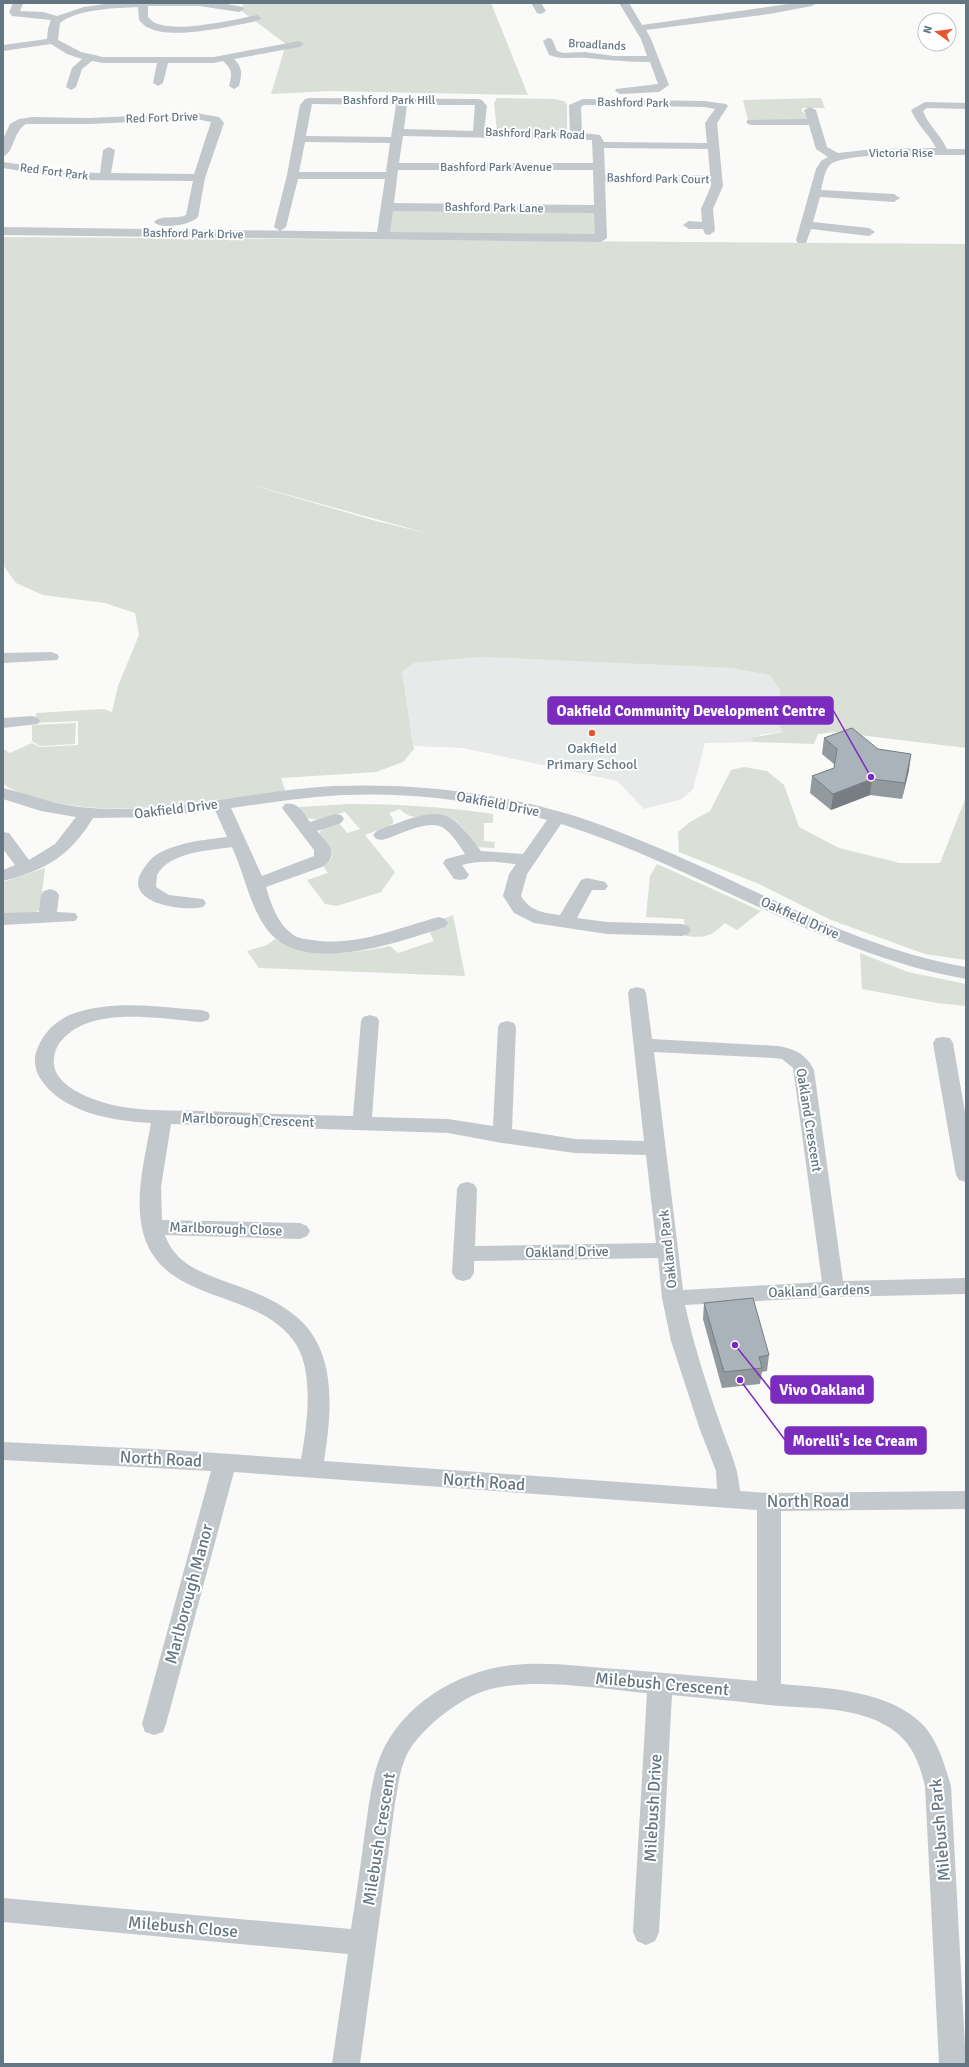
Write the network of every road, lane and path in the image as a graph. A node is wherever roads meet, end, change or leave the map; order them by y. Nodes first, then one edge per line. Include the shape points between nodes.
1 (18, 3) edge
2 (199, 3) edge
3 (624, 3) edge
4 (738, 3) edge
5 (812, 3) edge
6 (123, 4) edge
7 (143, 5) junction
8 (238, 9) dead end
9 (752, 14) junction
10 (258, 18) dead end
11 (58, 19) junction
12 (640, 28) junction
13 (548, 41) dead end
14 (53, 42) junction
15 (299, 44) dead end
16 (3, 48) edge
17 (90, 58) junction
18 (654, 58) junction
19 (227, 59) junction
20 (163, 60) junction
21 (146, 83) dead end
22 (75, 84) dead end
23 (232, 84) dead end
24 (582, 92) dead end
25 (402, 101) junction
26 (966, 106) edge
27 (810, 110) dead end
28 (752, 122) dead end
29 (814, 122) junction
30 (478, 133) junction
31 (576, 135) junction
32 (396, 136) junction
33 (299, 139) junction
34 (599, 145) junction
35 (713, 146) junction
36 (109, 150) dead end
37 (943, 152) junction
38 (966, 152) edge
39 (3, 153) edge
40 (836, 157) junction
41 (3, 165) edge
42 (392, 171) junction
43 (600, 172) junction
44 (293, 175) junction
45 (105, 177) junction
46 (199, 178) junction
47 (717, 179) junction
48 (815, 193) junction
49 (894, 198) dead end
50 (387, 207) junction
51 (601, 209) junction
52 (3, 221) edge
53 (689, 225) dead end
54 (806, 225) junction
55 (265, 227) dead end
56 (280, 227) junction
57 (295, 227) dead end
58 (3, 231) edge
59 (869, 232) dead end
60 (383, 236) junction
61 (602, 238) joint
62 (802, 240) dead end
63 (51, 657) dead end
64 (3, 658) edge
65 (32, 722) dead end
66 (3, 723) edge
67 (3, 792) edge
68 (221, 804) junction
69 (291, 808) dead end
70 (397, 812) dead end
71 (87, 813) junction
72 (558, 816) junction
73 (335, 819) dead end
74 (409, 826) junction
75 (308, 828) junction
76 (382, 835) dead end
77 (3, 837) edge
78 (236, 841) junction
79 (475, 855) junction
80 (526, 860) junction
81 (25, 867) junction
82 (460, 875) dead end
83 (3, 876) edge
84 (256, 884) junction
85 (586, 884) dead end
86 (50, 895) dead end
87 (197, 903) dead end
88 (47, 917) junction
89 (70, 917) dead end
90 (3, 919) edge
91 (565, 922) junction
92 (439, 923) dead end
93 (682, 930) dead end
94 (966, 973) edge
95 (637, 993) dead end
96 (202, 1016) dead end
97 (370, 1021) dead end
98 (507, 1027) dead end
99 (943, 1043) dead end
100 (642, 1045) junction
101 (958, 1084) edge
102 (162, 1117) junction
103 (362, 1124) junction
104 (502, 1136) junction
105 (656, 1148) junction
106 (966, 1175) edge
107 (467, 1189) dead end
108 (152, 1227) junction
109 (300, 1231) dead end
110 (668, 1250) junction
111 (966, 1286) edge
112 (834, 1289) junction
113 (673, 1298) junction
114 (3, 1451) edge
115 (225, 1463) junction
116 (311, 1470) junction
117 (729, 1499) junction
118 (966, 1500) edge
119 (769, 1502) junction
120 (660, 1683) junction
121 (769, 1694) junction
122 (154, 1724) dead end
123 (3, 1910) edge
124 (646, 1932) dead end
125 (363, 1943) junction
126 (346, 2064) edge
127 (953, 2064) edge

1 - 11 street via 14,12 16,14 42,15
2 - 7 street
2 - 8 street
3 - 12 street, Broadlands
4 - 9 street
5 - 9 street, Broadlands
6 - 7 street
6 - 11 street via 75,11
7 - 10 street via 143,18 153,27 166,29 212,27
9 - 12 street, Broadlands
11 - 14 street via 54,24
12 - 18 street, Broadlands
13 - 18 street, Broadlands via 553,53 562,56
14 - 16 street
14 - 17 street
15 - 19 street
17 - 20 street
17 - 22 street via 77,68
18 - 24 street, Broadlands via 664,85 662,88
19 - 20 street
19 - 23 street via 238,71
20 - 21 street via 163,83
25 - 30 street, Bashford Park Hill via 478,102 481,106
25 - 32 street
25 - 33 street, Bashford Park Hill via 309,101
26 - 37 street via 925,105 917,110
27 - 29 street
28 - 29 street
29 - 40 street via 822,149
30 - 31 street, Bashford Park Road
30 - 32 street, Bashford Park Road
31 - 34 street, Bashford Park Road via 596,137
31 - 35 street, Bashford Park via 575,105 583,102 704,104 722,106 710,123
32 - 33 street
32 - 42 street
33 - 44 street, Bashford Park Hill
34 - 35 street
34 - 43 street, Bashford Park Road
35 - 47 street
36 - 45 street, Red Fort Park
37 - 38 street, Victoria Rise
37 - 40 street, Victoria Rise via 864,153
39 - 46 street, Red Fort Drive via 14,126 26,121 203,116 215,119 218,123
40 - 48 street via 823,166
41 - 45 street, Red Fort Park via 71,176
42 - 43 street, Bashford Park Avenue
42 - 44 street
42 - 50 street
43 - 47 street, Bashford Park Court
43 - 51 street, Bashford Park Road
44 - 56 street, Bashford Park Hill
45 - 46 street, Red Fort Park
46 - 52 street, Red Fort Drive via 192,216 185,221
47 - 53 street via 717,186 707,209 709,228
48 - 49 street
48 - 54 street
50 - 51 street, Bashford Park Lane
50 - 60 street
51 - 61 street, Bashford Park Road
54 - 59 street
54 - 62 street
55 - 56 street
56 - 57 street
58 - 60 street, Bashford Park Drive
60 - 61 street, Bashford Park Drive
63 - 64 street
65 - 66 street
67 - 71 street, Oakfield Drive via 38,805
68 - 71 street, Oakfield Drive via 138,814
68 - 72 street, Oakfield Drive via 319,792 381,791 466,797
68 - 78 street
69 - 75 street
70 - 74 street
71 - 81 street via 71,839 59,851 50,858
72 - 80 street
72 - 94 street, Oakfield Drive via 636,844 859,944 922,965
73 - 75 street
74 - 76 street
74 - 79 street via 429,819 447,822
75 - 84 street via 323,852 323,859
77 - 81 street
78 - 84 street
78 - 87 street via 185,850 160,860 150,869 147,879 149,888 156,896
79 - 80 street
79 - 82 street via 452,862
80 - 91 street via 513,887 512,896 515,904 528,914
81 - 83 street
84 - 92 street via 263,905 281,934 290,941 308,946 357,946
85 - 91 street
86 - 88 street
88 - 89 street
88 - 90 street
91 - 93 street via 612,928
95 - 100 street, Oakland Park
96 - 102 street, Marlborough Crescent via 121,1012 94,1014 68,1024 48,1043 44,1057 46,1072 65,1092 86,1103 117,1113
97 - 103 street
98 - 104 street
99 - 101 street
100 - 105 street, Oakland Park
100 - 112 street, Oakland Crescent via 767,1050 786,1054 799,1061 804,1070
101 - 106 street
102 - 103 street, Marlborough Crescent
102 - 108 street via 152,1190
103 - 104 street, Marlborough Crescent via 448,1126
104 - 105 street, Marlborough Crescent via 580,1146
105 - 110 street, Oakland Park
107 - 110 street, Oakland Drive via 464,1264
108 - 109 street, Marlborough Close
108 - 116 street via 164,1255 177,1269 259,1304 287,1321 305,1339 314,1359 317,1398 317,1434
110 - 113 street, Oakland Park
111 - 112 street, Oakland Gardens
112 - 113 street, Oakland Gardens
113 - 117 street, Oakland Park via 682,1341 725,1464
114 - 115 street, North Road
115 - 116 street, North Road
115 - 122 street, Marlborough Manor
116 - 117 street, North Road
117 - 119 street, North Road
118 - 119 street, North Road
119 - 121 street
120 - 121 street, Milebush Crescent
120 - 124 street, Milebush Drive
120 - 125 street, Milebush Crescent via 531,1674 501,1676 457,1692 429,1711 398,1746 388,1772
121 - 127 street, Milebush Park via 841,1700 864,1705 909,1726 924,1745 933,1765 941,1811
123 - 125 street, Milebush Close
125 - 126 street, Milebush Crescent

